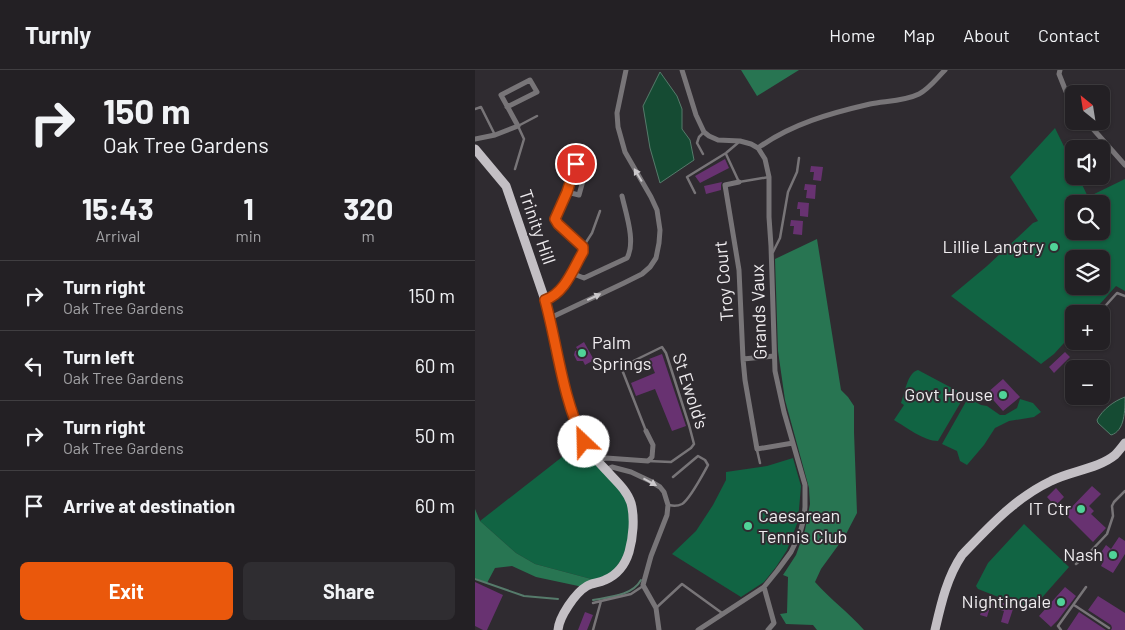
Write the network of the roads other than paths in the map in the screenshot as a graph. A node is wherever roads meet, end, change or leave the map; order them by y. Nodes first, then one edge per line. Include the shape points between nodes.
1 (626, 70) edge
2 (682, 70) edge
3 (945, 70) edge
4 (1060, 72) edge
5 (1065, 87) edge
6 (507, 107) junction
7 (475, 109) edge
8 (537, 116) dead end
9 (518, 126) junction
10 (1095, 130) edge
11 (703, 132) junction
12 (495, 135) junction
13 (475, 139) edge
14 (740, 141) junction
15 (759, 148) junction
16 (475, 149) edge
17 (726, 153) junction
18 (703, 154) dead end
19 (799, 158) dead end
20 (1125, 165) edge
21 (515, 169) dead end
22 (769, 177) junction
23 (739, 182) junction
24 (567, 192) junction
25 (695, 193) dead end
26 (622, 196) dead end
27 (600, 211) dead end
28 (583, 247) junction
29 (771, 255) junction
30 (571, 272) junction
31 (1125, 296) edge
32 (545, 300) junction
33 (1106, 305) edge
34 (550, 318) junction
35 (774, 356) junction
36 (743, 359) junction
37 (646, 431) joint
38 (793, 443) junction
39 (1125, 443) edge
40 (757, 449) junction
41 (597, 461) junction
42 (648, 461) junction
43 (760, 463) dead end
44 (605, 470) junction
45 (673, 477) dead end
46 (1125, 490) edge
47 (667, 505) junction
48 (1076, 564) dead end
49 (643, 585) junction
50 (1085, 587) dead end
51 (765, 588) junction
52 (601, 601) junction
53 (593, 603) dead end
54 (1073, 605) junction
55 (656, 608) junction
56 (723, 614) junction
57 (1109, 628) dead end
58 (558, 630) edge
59 (593, 630) edge
60 (659, 630) edge
61 (698, 630) edge
62 (768, 630) edge
63 (935, 630) edge
64 (1061, 630) edge

34 -> 1 street via 642,274 656,258 660,230 657,210 625,152 618,128 617,113
2 - 11 street
3 - 15 street via 921,93 912,97 829,115 777,136
4 - 5 street
6 - 6 street via 501,95 530,80 537,92
6 - 9 street
7 - 12 lane via 481,107
8 - 9 lane
9 - 12 street
9 - 21 lane via 524,139
10 - 20 street
11 - 14 street via 718,140
11 - 18 lane via 697,143
12 - 13 street
14 - 15 street
14 - 17 lane
15 - 22 street, Grands Vaux
16 - 32 main road, Trinity Hill via 506,186
17 - 23 lane
17 - 25 lane via 687,177
19 - 29 lane via 788,192 780,238
22 - 23 lane
22 - 29 street, Grands Vaux
23 - 36 street, Troy Court via 725,186 739,270
24 - 24 street via 579,195 587,166 576,164
24 - 28 street via 555,219
26 - 30 street via 632,243 627,258 584,278
27 - 28 lane
28 - 30 street
29 - 35 street, Grands Vaux
30 - 32 street via 561,290
31 - 33 lane via 1117,293
32 - 34 main road, Trinity Hill
34 - 41 main road, Trinity Hill via 574,422
35 - 36 street
35 - 38 street, Grands Vaux
36 - 40 street
37 - 42 street via 653,445 652,457
37 - 42 lane, St Ewold's via 621,367 662,347 694,444 671,462
38 - 40 street
38 - 51 street, Grands Vaux via 805,484 804,518 791,552
39 - 63 main road via 1103,462 1051,480 1004,512 957,562
40 - 43 lane
41 - 42 street via 607,458
41 - 44 main road, Trinity Hill
44 -> 47 street via 613,468 631,472 650,481 664,492
44 - 58 main road, Trinity Hill via 624,489 631,504 633,518 629,552 618,572 586,586 576,596
45 - 47 lane via 697,456 708,465 687,499 681,504
46 - 48 lane via 1112,506 1113,516 1107,534
47 - 49 street via 667,515
49 - 52 lane via 631,594
49 - 55 street
50 - 54 lane
51 - 56 street
51 - 62 street via 774,622
52 - 53 lane
52 - 59 lane
54 - 57 lane
54 - 64 lane via 1058,626
55 - 56 lane via 682,584
55 - 60 street
56 - 61 street

